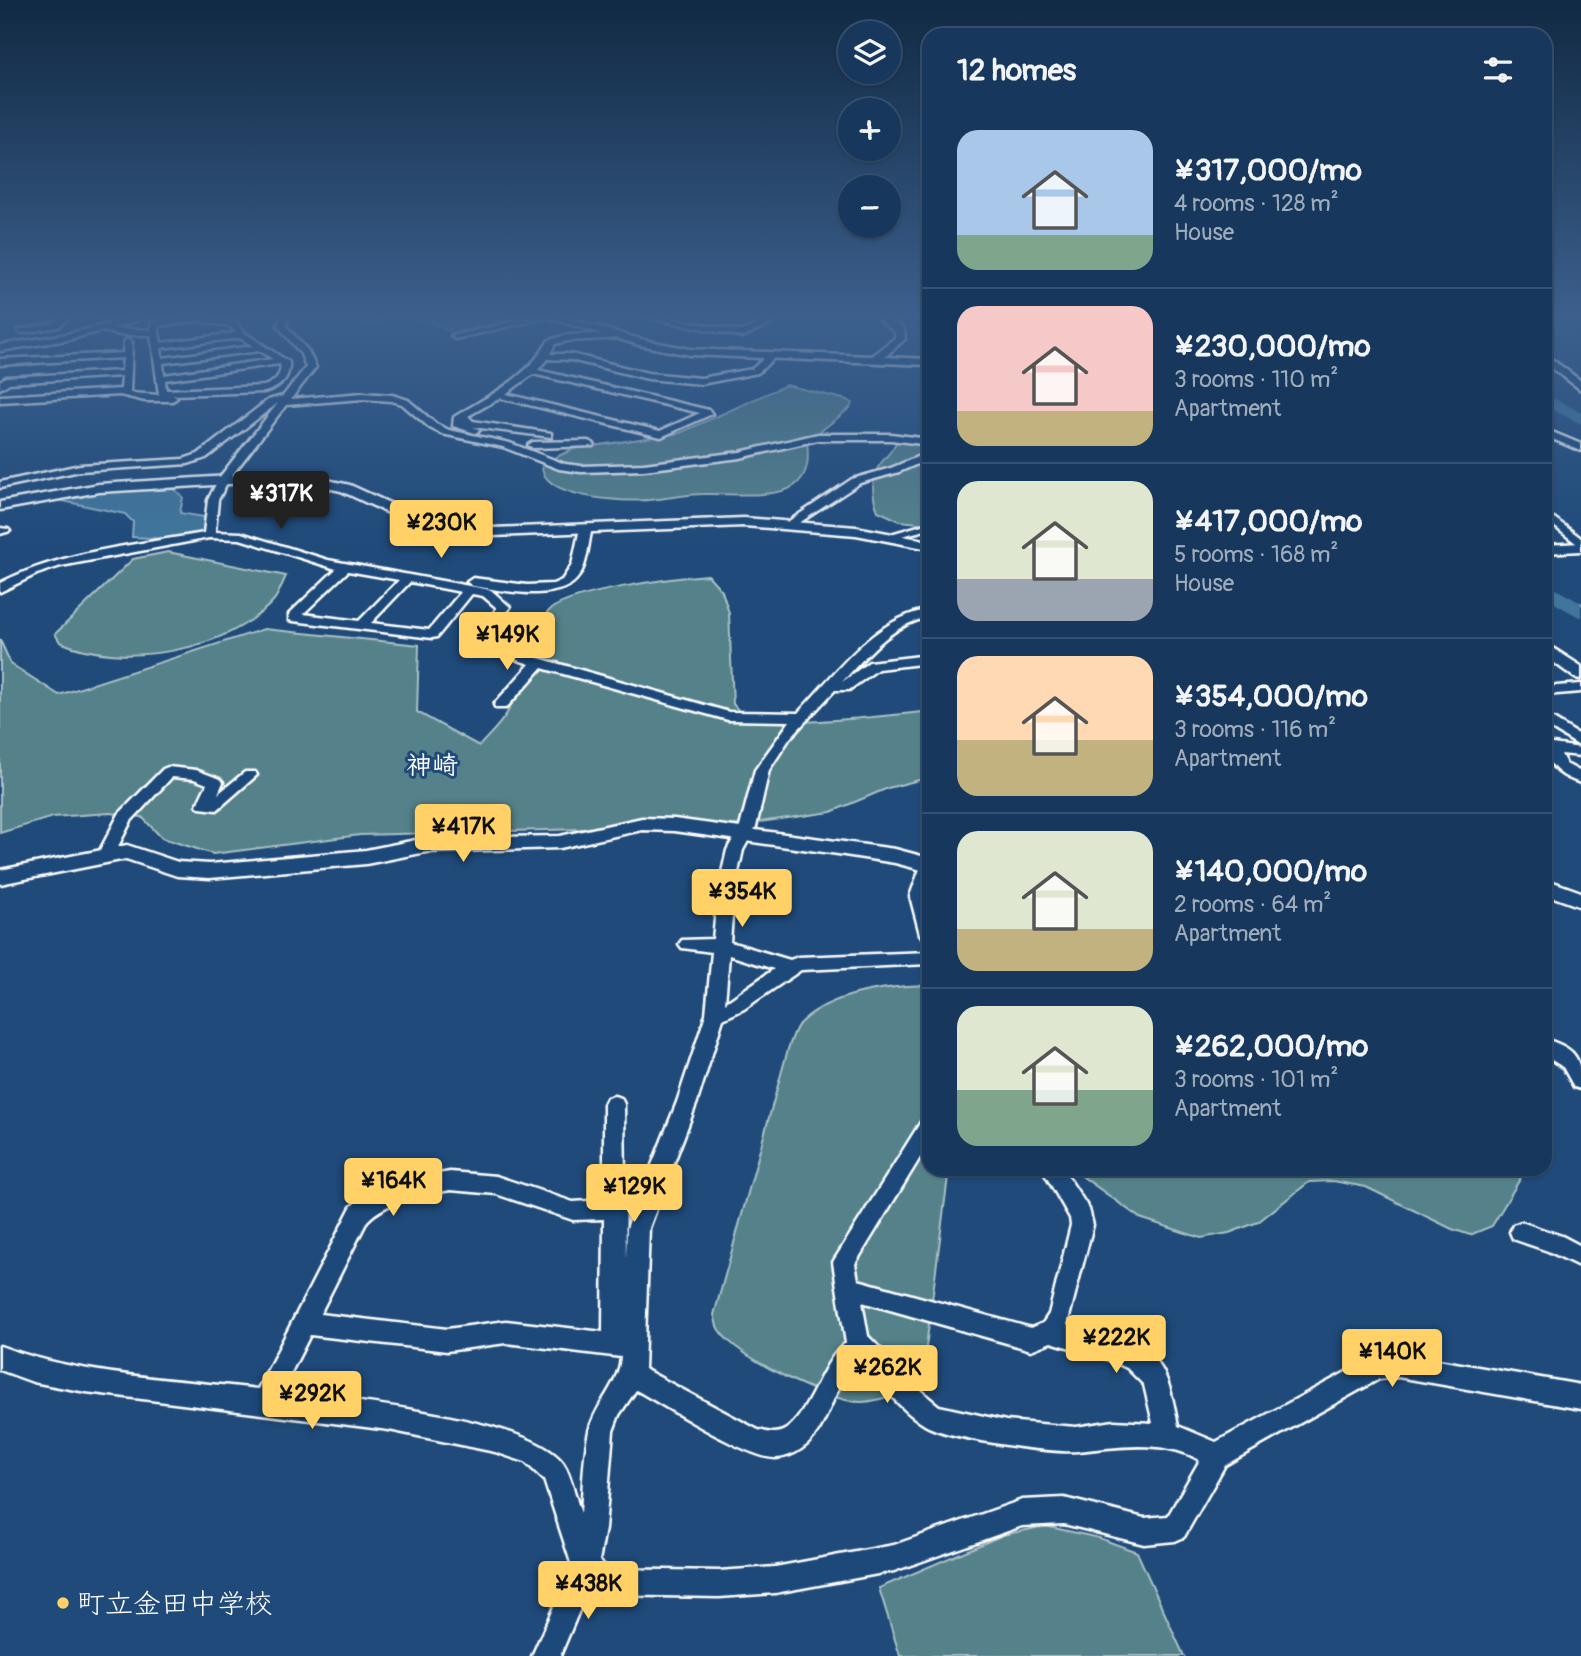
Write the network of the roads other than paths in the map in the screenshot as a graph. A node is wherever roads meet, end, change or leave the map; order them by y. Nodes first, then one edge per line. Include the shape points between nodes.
1 (120, 392) edge
2 (125, 392) edge
3 (162, 392) edge
4 (220, 392) edge
5 (292, 392) edge
6 (504, 392) edge
7 (622, 392) edge
8 (205, 394) junction
9 (499, 396) junction
10 (288, 398) junction
11 (0, 399) edge
12 (466, 414) junction
13 (547, 435) dead end
14 (1552, 435) edge
15 (922, 441) edge
16 (589, 444) dead end
17 (506, 445) junction
18 (1581, 447) edge
19 (922, 458) edge
20 (223, 478) junction
21 (0, 485) edge
22 (0, 506) edge
23 (1554, 521) dead end
24 (789, 524) junction
25 (586, 528) junction
26 (922, 528) edge
27 (209, 535) junction
28 (890, 536) junction
29 (922, 543) edge
30 (1581, 545) edge
31 (1552, 548) edge
32 (348, 566) junction
33 (0, 576) edge
34 (23, 576) junction
35 (407, 579) junction
36 (0, 588) edge
37 (470, 589) junction
38 (922, 614) edge
39 (362, 625) junction
40 (1552, 656) edge
41 (922, 660) edge
42 (539, 663) junction
43 (1581, 674) edge
44 (833, 686) junction
45 (1581, 688) edge
46 (1552, 690) edge
47 (501, 705) dead end
48 (802, 717) junction
49 (1552, 723) edge
50 (1581, 743) edge
51 (1552, 748) edge
52 (1581, 752) edge
53 (1552, 754) edge
54 (250, 775) dead end
55 (1581, 778) edge
56 (742, 835) junction
57 (105, 856) junction
58 (922, 864) edge
59 (0, 877) edge
60 (922, 885) edge
61 (1552, 889) edge
62 (1581, 900) edge
63 (922, 910) edge
64 (688, 944) dead end
65 (721, 946) junction
66 (922, 958) edge
67 (790, 967) junction
68 (715, 1014) junction
69 (1552, 1050) edge
70 (1581, 1081) edge
71 (614, 1104) dead end
72 (922, 1137) edge
73 (1056, 1176) edge
74 (613, 1209) junction
75 (1521, 1232) dead end
76 (1581, 1257) edge
77 (848, 1288) junction
78 (305, 1323) junction
79 (1051, 1331) junction
80 (624, 1345) junction
81 (861, 1346) junction
82 (0, 1358) edge
83 (630, 1374) junction
84 (1581, 1397) edge
85 (264, 1402) junction
86 (1168, 1436) junction
87 (1216, 1456) junction
88 (585, 1566) junction
89 (546, 1656) edge

1 - 11 street
2 - 8 street via 145,398
3 - 8 street
4 - 8 street
5 - 10 street
6 - 9 street
7 - 9 street via 706,415 661,434
8 - 10 street
9 - 12 street
10 - 17 street via 392,398 405,402 446,432
10 - 20 street
10 - 21 street via 271,402 202,456 184,462 80,468
12 - 13 street via 469,423
12 - 17 street via 457,419 458,426 507,436 511,439
14 - 18 street
15 - 17 street via 818,437 740,456 597,470 563,467
16 - 17 street
19 - 24 street via 856,481
20 - 22 street via 99,488
20 - 25 street via 345,488 447,529
20 - 27 street via 213,500
23 - 30 street
24 - 25 street
24 - 28 street
25 - 32 street via 574,575 568,582 546,589
26 - 28 street
27 - 32 street via 242,536
27 - 34 street via 59,563
28 - 29 street
30 - 31 street
32 - 35 street
32 - 39 street via 293,617
33 - 34 street
34 - 36 street
35 - 37 street
35 - 39 street
37 - 39 street via 432,634
37 - 42 street via 487,593 504,607 488,631 499,649
38 - 44 street via 875,639
40 - 43 main road
41 - 44 street via 874,665 844,687
42 - 47 street
42 - 48 street via 727,716
44 - 48 street
45 - 46 street
48 - 56 street via 762,770
49 - 50 street
51 - 52 street
53 - 55 street via 1560,767
54 - 57 street via 212,806 205,805 215,782 168,772 125,818
56 - 57 street via 642,824 560,842 426,845 366,857 210,871 177,869 127,852
56 - 58 street via 895,856
56 - 65 street via 726,890
57 - 59 street
60 - 63 street via 918,896
61 - 62 street
64 - 65 street
65 - 67 street
65 - 68 street
66 - 67 street
67 - 68 street via 733,1010
68 - 80 street via 638,1228
69 - 70 street via 1570,1062
71 - 74 street
72 - 77 street via 844,1262
73 - 79 street via 1082,1225 1059,1318
74 - 78 street via 573,1211 496,1185 462,1181 422,1186 370,1203 359,1214
74 - 80 street
75 - 76 street
77 - 79 street via 1031,1339
77 - 81 street via 856,1341
78 - 80 street via 447,1340 506,1332
78 - 85 street
79 - 86 street via 1132,1357 1145,1367 1153,1378
80 - 83 street
81 - 83 street via 836,1370 801,1434 789,1445 771,1448
81 - 86 street via 934,1416 1006,1433 1076,1439 1114,1433
82 - 85 street via 86,1380
83 - 88 street via 601,1431
84 - 87 street via 1398,1365 1376,1368
85 - 88 street via 389,1418 532,1452 554,1472
86 - 87 street
87 - 88 street via 1175,1528 1144,1531 1064,1511 1021,1513 894,1558 775,1580 719,1584 604,1582
88 - 89 street

